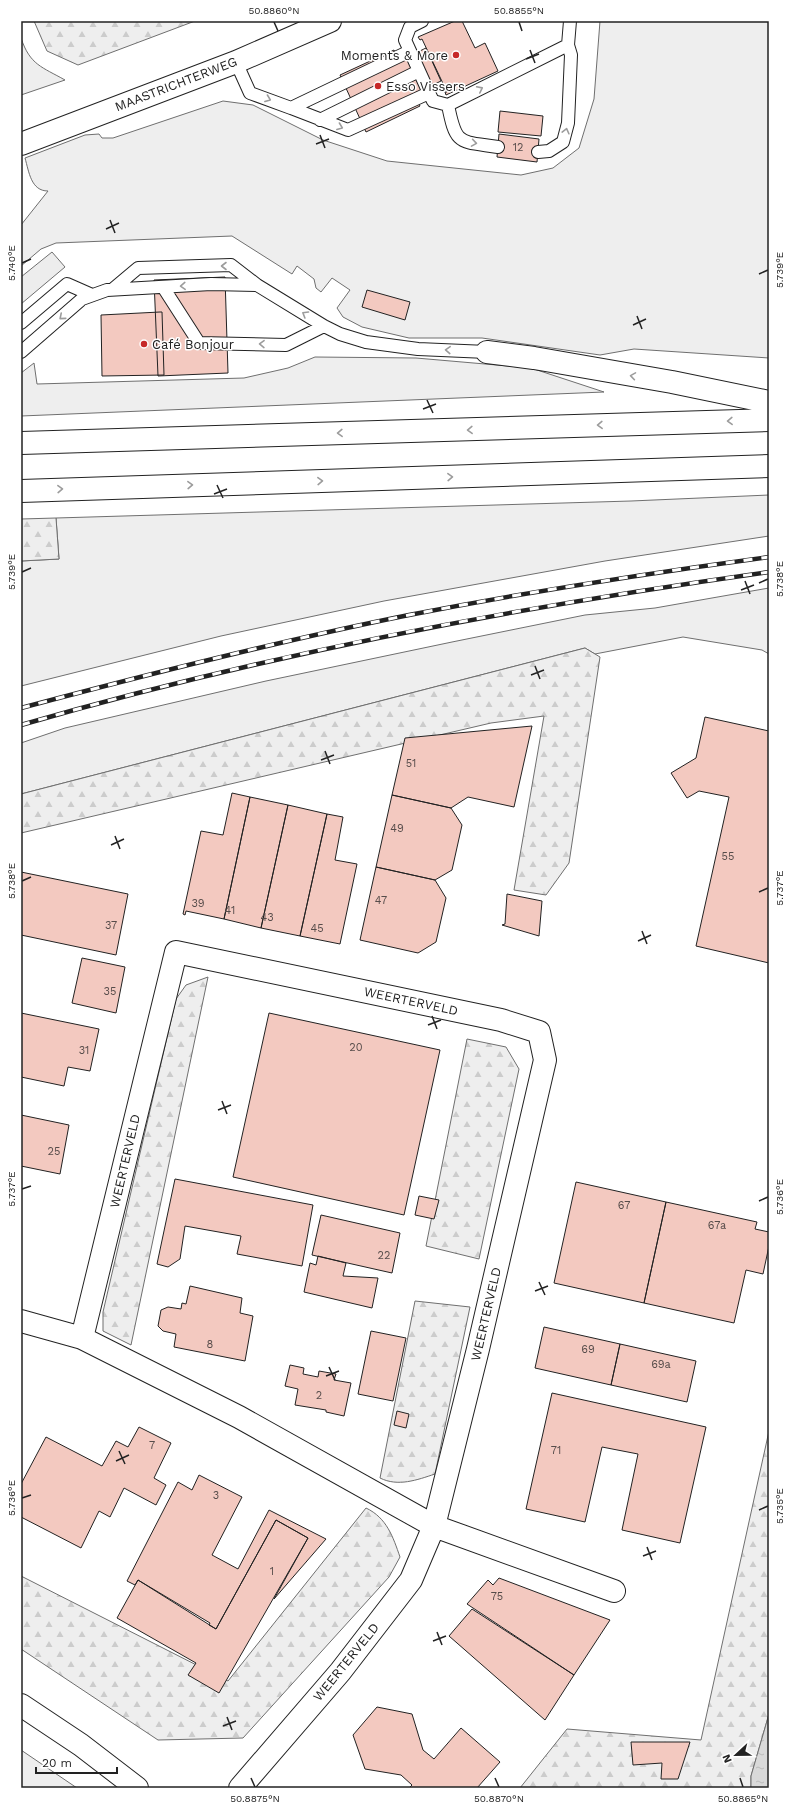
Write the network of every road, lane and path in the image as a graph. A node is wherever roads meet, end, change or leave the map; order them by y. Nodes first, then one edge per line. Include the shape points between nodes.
1 (330, 21) edge
2 (422, 21) edge
3 (570, 21) edge
4 (568, 45) junction
5 (410, 51) junction
6 (236, 62) junction
7 (419, 71) junction
8 (430, 93) junction
9 (448, 105) junction
10 (291, 108) junction
11 (320, 120) junction
12 (21, 144) edge
13 (498, 147) dead end
14 (538, 152) dead end
15 (257, 285) junction
16 (163, 287) junction
17 (113, 289) junction
18 (92, 296) junction
19 (21, 323) edge
20 (324, 326) junction
21 (21, 352) edge
22 (487, 352) joint
23 (769, 402) edge
24 (769, 420) edge
25 (21, 443) edge
26 (769, 466) edge
27 (21, 491) edge
28 (21, 1321) edge
29 (82, 1338) junction
30 (434, 1526) junction
31 (614, 1591) dead end
32 (21, 1705) edge
33 (136, 1788) edge
34 (240, 1788) edge

1 - 6 main road, MAASTRICHTERWEG
2 - 5 lane via 410,27 405,40
3 - 4 lane
9 -> 4 lane
14 -> 4 lane via 549,151 563,142 568,116 571,55
5 - 7 lane
5 - 10 lane
6 -> 10 lane via 250,93
6 - 12 main road, MAASTRICHTERWEG
7 - 8 lane
7 - 11 lane
8 - 9 lane via 433,101
11 -> 8 lane via 348,130
9 -> 13 lane via 452,129 457,137 464,142
10 - 11 lane
15 -> 16 lane
15 -> 17 lane via 231,265 138,268
20 -> 15 lane
16 - 17 lane
20 -> 16 lane via 286,345 199,343
17 - 18 lane
18 - 19 lane via 67,284
18 -> 21 lane via 82,299
22 -> 20 lane via 376,344 340,334
23 -> 22 main road via 534,358
24 -> 25 main road
27 -> 26 main road
28 - 29 main road
29 - 30 main road via 239,1418
29 - 30 main road, WEERTERVELD via 176,952 494,1018 538,1032 545,1060
30 - 31 main road
30 - 34 main road, WEERTERVELD via 411,1580 340,1672
32 - 33 main road via 81,1745

